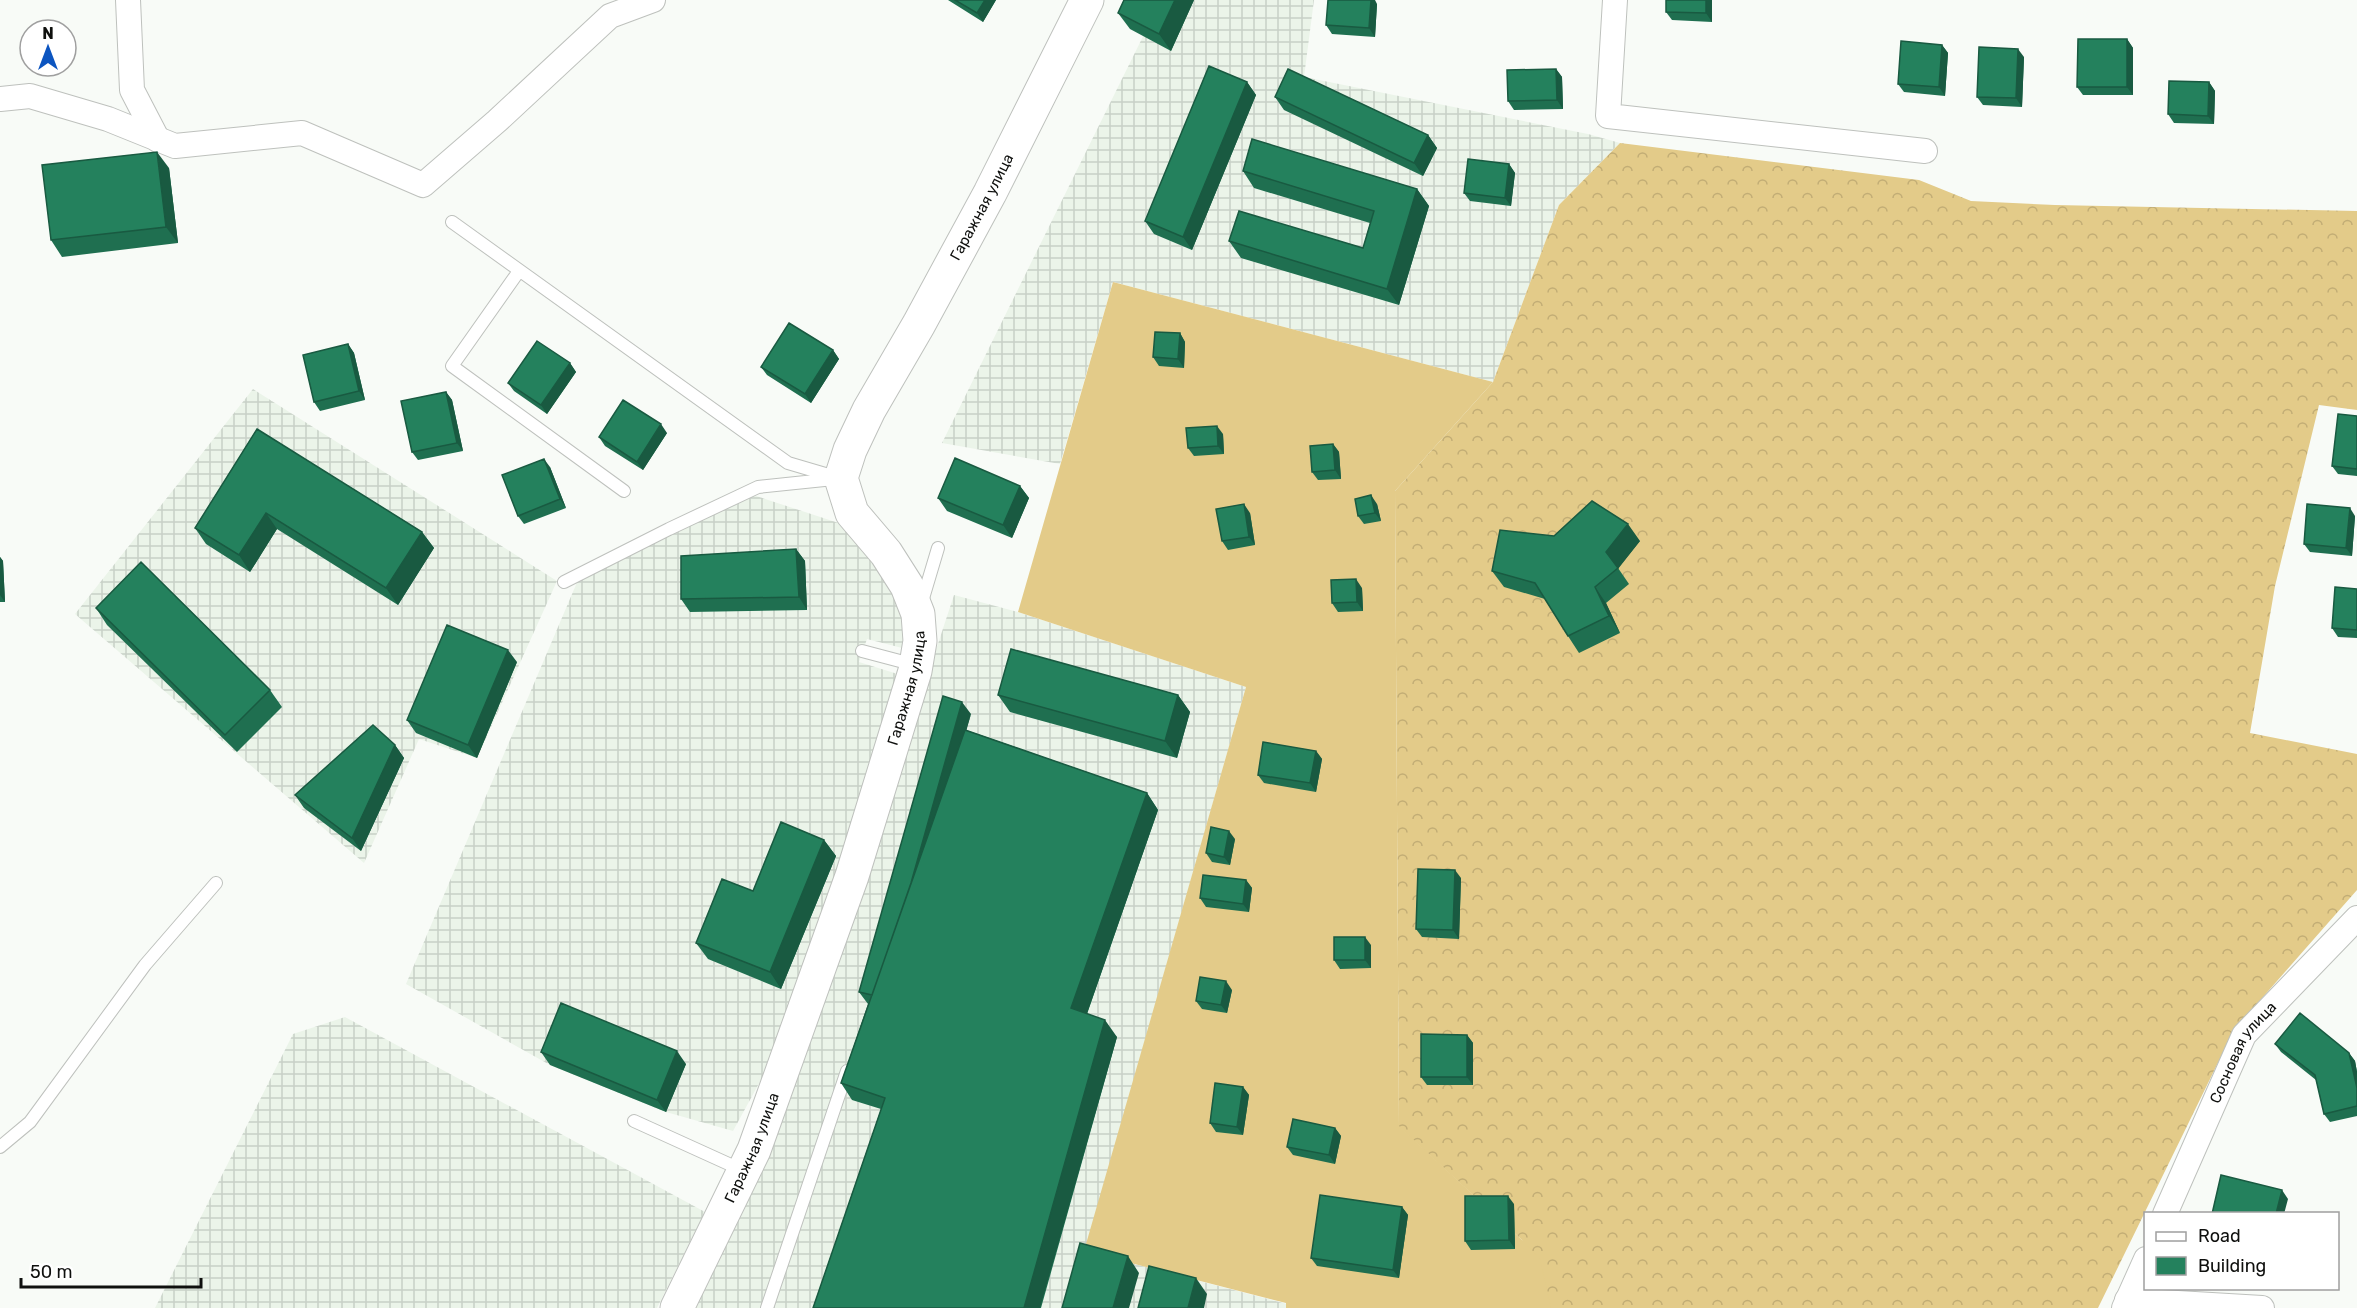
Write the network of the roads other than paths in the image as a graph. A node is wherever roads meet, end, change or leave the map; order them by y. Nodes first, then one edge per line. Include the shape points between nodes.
1 (128, 0) edge
2 (654, 0) edge
3 (1087, 0) edge
4 (1615, 0) edge
5 (0, 99) edge
6 (158, 140) junction
7 (1925, 151) dead end
8 (452, 222) dead end
9 (519, 270) junction
10 (841, 478) junction
11 (624, 491) dead end
12 (938, 548) dead end
13 (564, 582) dead end
14 (918, 614) junction
15 (862, 651) dead end
16 (922, 662) junction
17 (216, 883) dead end
18 (2357, 918) edge
19 (852, 1055) edge
20 (633, 1121) dead end
21 (0, 1147) edge
22 (744, 1171) junction
23 (2166, 1212) edge
24 (2144, 1261) edge
25 (2126, 1304) edge
26 (677, 1308) edge
27 (767, 1308) edge
28 (2262, 1308) edge

1 - 6 street via 132,90
2 - 6 street via 610,16 423,185 302,133 175,146
3 - 10 street, Гаражная улица via 990,193 869,410
4 - 7 street via 1608,116
5 - 6 street via 30,96 108,119
8 - 9 lane
9 - 10 lane via 788,463
9 - 11 lane via 452,366
10 - 13 lane via 758,487
10 - 14 street, Гаражная улица via 851,520 886,553 908,586
12 - 14 lane
14 - 16 street, Гаражная улица
15 - 16 lane
16 - 22 street, Гаражная улица via 852,876 770,1081
17 - 21 lane via 145,965 30,1122
18 - 23 street, Сосновая улица via 2244,1035
19 - 27 lane
20 - 22 lane
22 - 26 street, Гаражная улица
24 - 25 street
25 - 28 street

